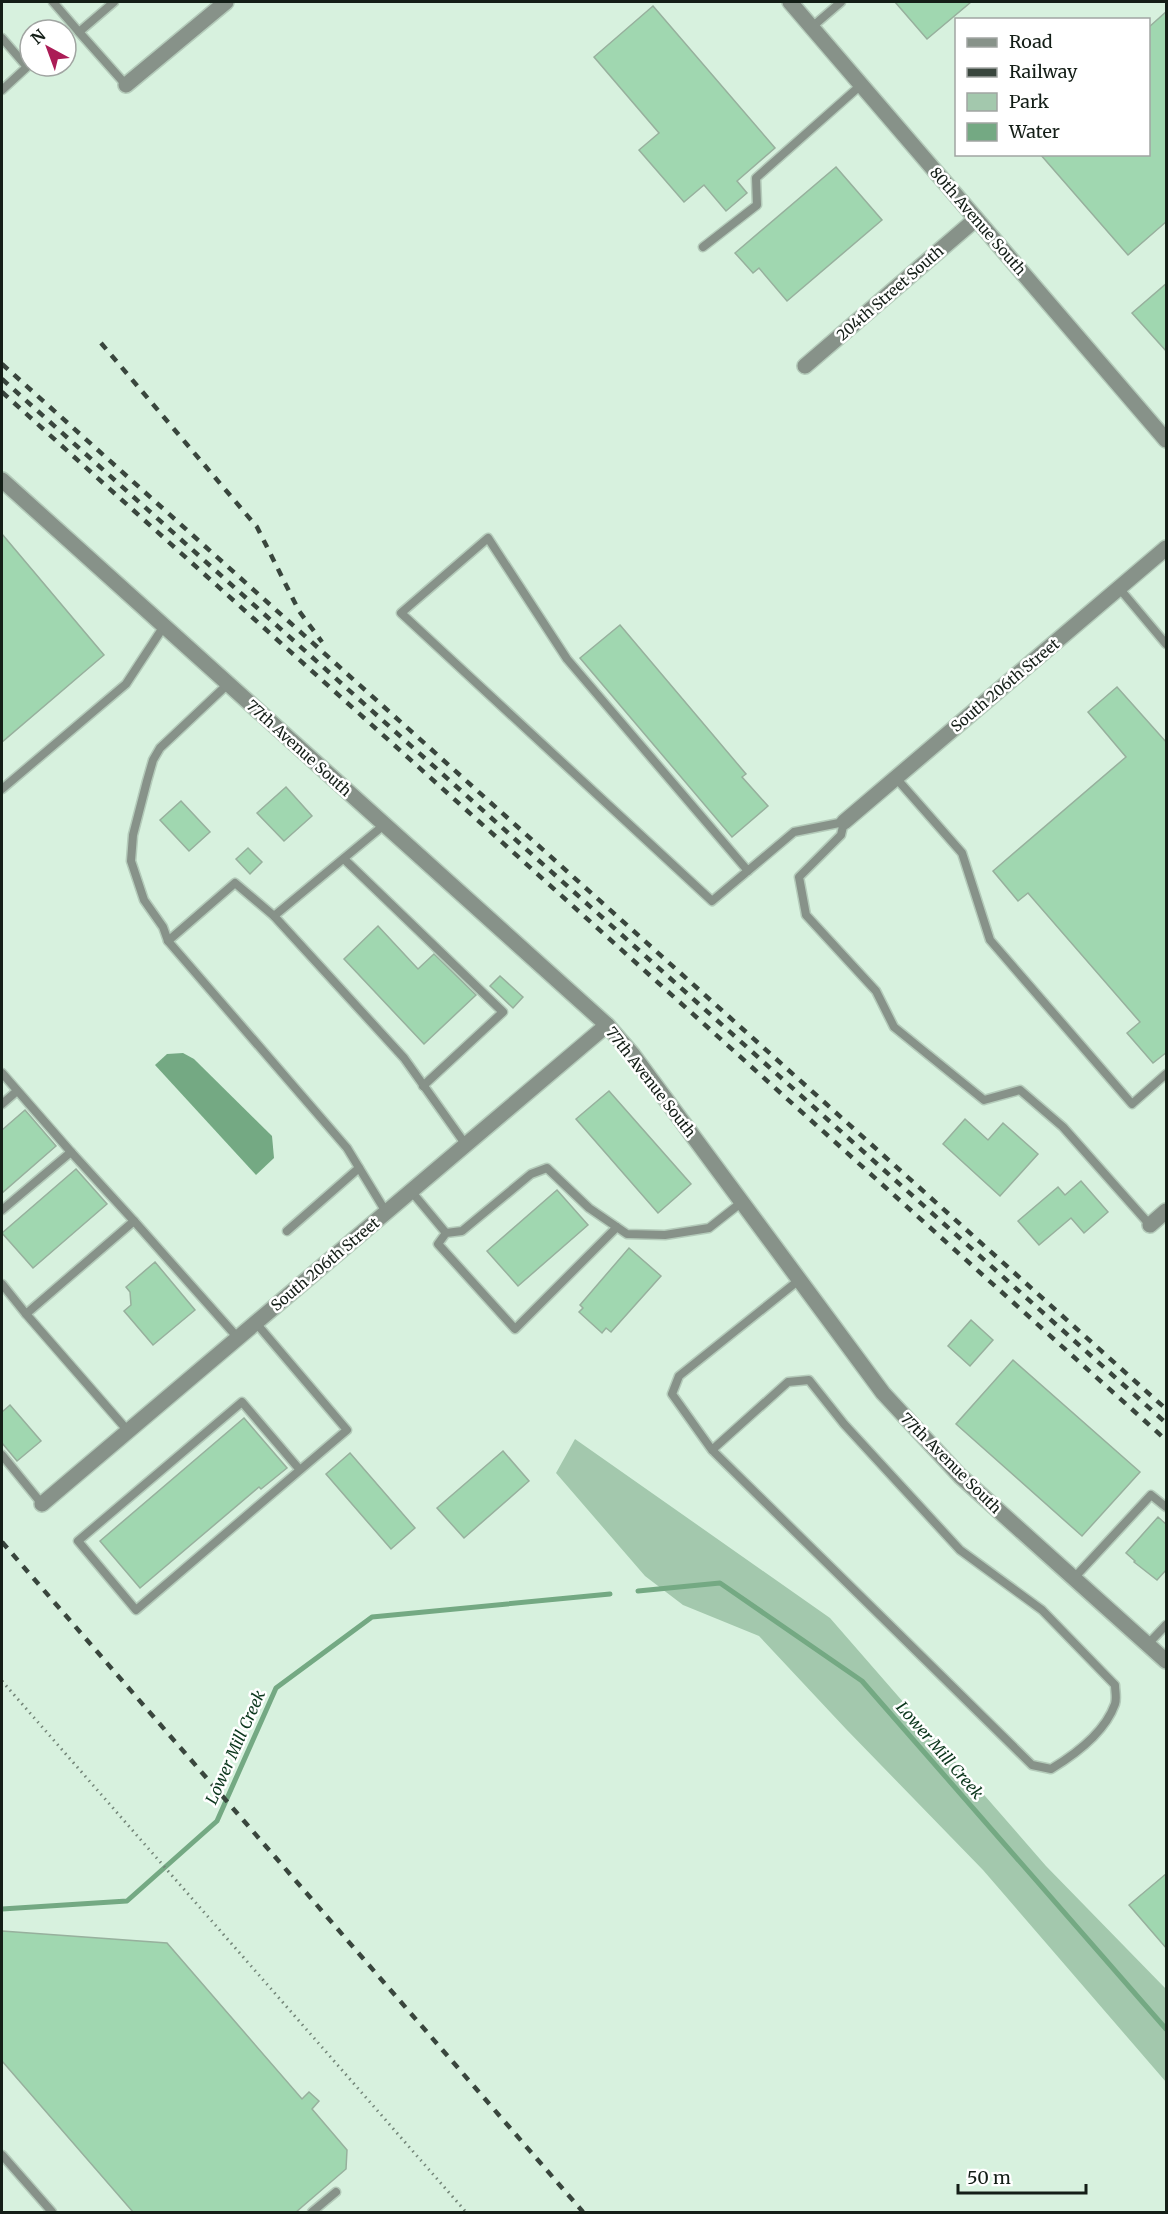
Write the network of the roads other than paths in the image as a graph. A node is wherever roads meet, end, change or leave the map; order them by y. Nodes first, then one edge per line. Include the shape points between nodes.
1 (53, 2) edge
2 (114, 2) edge
3 (226, 2) edge
4 (790, 2) edge
5 (841, 2) edge
6 (812, 27) junction
7 (80, 32) junction
8 (2, 38) edge
9 (126, 85) joint
10 (861, 85) junction
11 (2, 90) edge
12 (976, 219) junction
13 (703, 247) dead end
14 (805, 366) dead end
15 (1167, 440) edge
16 (2, 480) edge
17 (1167, 548) edge
18 (1119, 588) junction
19 (164, 626) junction
20 (1167, 644) edge
21 (228, 684) junction
22 (896, 778) junction
23 (2, 789) edge
24 (844, 822) junction
25 (384, 825) junction
26 (344, 859) junction
27 (748, 871) junction
28 (274, 916) junction
29 (168, 941) junction
30 (607, 1025) junction
31 (2, 1073) edge
32 (1167, 1074) edge
33 (423, 1086) junction
34 (17, 1091) junction
35 (2, 1104) edge
36 (466, 1145) junction
37 (70, 1152) junction
38 (359, 1168) junction
39 (411, 1191) junction
40 (742, 1202) junction
41 (2, 1210) edge
42 (1167, 1211) edge
43 (386, 1212) junction
44 (134, 1221) junction
45 (1150, 1225) joint
46 (616, 1227) junction
47 (287, 1231) dead end
48 (446, 1233) junction
49 (799, 1280) junction
50 (2, 1284) edge
51 (26, 1314) junction
52 (256, 1323) junction
53 (238, 1338) junction
54 (128, 1431) junction
55 (712, 1450) junction
56 (2, 1455) edge
57 (300, 1470) junction
58 (42, 1504) joint
59 (1167, 1507) edge
60 (1074, 1578) junction
61 (1167, 1625) edge
62 (1148, 1644) junction
63 (1167, 1661) edge
64 (2, 2155) edge
65 (336, 2192) dead end
66 (52, 2212) edge
67 (312, 2212) edge

1 - 7 lane
2 - 7 lane
3 - 9 street
4 - 6 street, 80th Avenue South
5 - 6 lane
6 - 10 street, 80th Avenue South
7 - 9 lane
8 - 11 lane via 27,67
10 - 12 street, 80th Avenue South
10 - 13 lane via 756,178 757,205
12 - 14 street, 204th Street South
12 - 15 street, 80th Avenue South
16 - 19 street, 77th Avenue South
17 - 18 street, South 206th Street
18 - 20 lane
18 - 22 street, South 206th Street
19 - 21 street, 77th Avenue South
19 - 23 lane via 126,684
21 - 25 street, 77th Avenue South
21 - 29 lane via 160,748 153,760 134,835 131,861 144,900
22 - 24 street, South 206th Street
22 - 32 lane via 962,853 990,940 1132,1104
24 - 27 lane via 794,832
24 - 45 lane via 841,835 799,877 806,915 876,991 894,1027 984,1100 1020,1090 1063,1127
25 - 26 lane
25 - 30 street, 77th Avenue South
26 - 28 lane
26 - 33 lane via 503,1012
27 - 27 lane via 712,901 401,613 488,538 567,659
28 - 29 lane via 235,883
28 - 33 lane via 404,1058
29 - 38 lane via 347,1148
30 - 36 street, South 206th Street
30 - 40 street, 77th Avenue South
31 - 34 lane
33 - 36 lane
34 - 35 lane
34 - 37 lane
36 - 39 street, South 206th Street
37 - 41 lane
37 - 44 lane
38 - 43 lane
38 - 47 lane
39 - 43 street, South 206th Street
39 - 48 lane
40 - 46 lane via 709,1228 665,1235 627,1234
40 - 49 street, 77th Avenue South
42 - 45 street
43 - 52 street, South 206th Street
44 - 51 lane
44 - 53 lane
46 - 48 lane via 589,1208 547,1168 531,1174 462,1231
46 - 48 lane via 515,1329 438,1244
49 - 55 lane via 679,1376 672,1394
49 - 60 street, 77th Avenue South via 913,1427 960,1476
50 - 51 lane
51 - 54 lane
52 - 53 street, South 206th Street
52 - 57 lane via 347,1430
53 - 54 street, South 206th Street
54 - 58 street, South 206th Street
55 - 55 lane via 1032,1765 1051,1769 1072,1756 1105,1723 1116,1701 1115,1685 1042,1610 960,1550 808,1380 788,1383
56 - 58 lane
57 - 57 lane via 242,1402 78,1541 136,1610
59 - 60 lane via 1151,1495
60 - 62 street, 77th Avenue South
61 - 62 lane
62 - 63 street, 77th Avenue South
64 - 66 lane
65 - 67 lane

